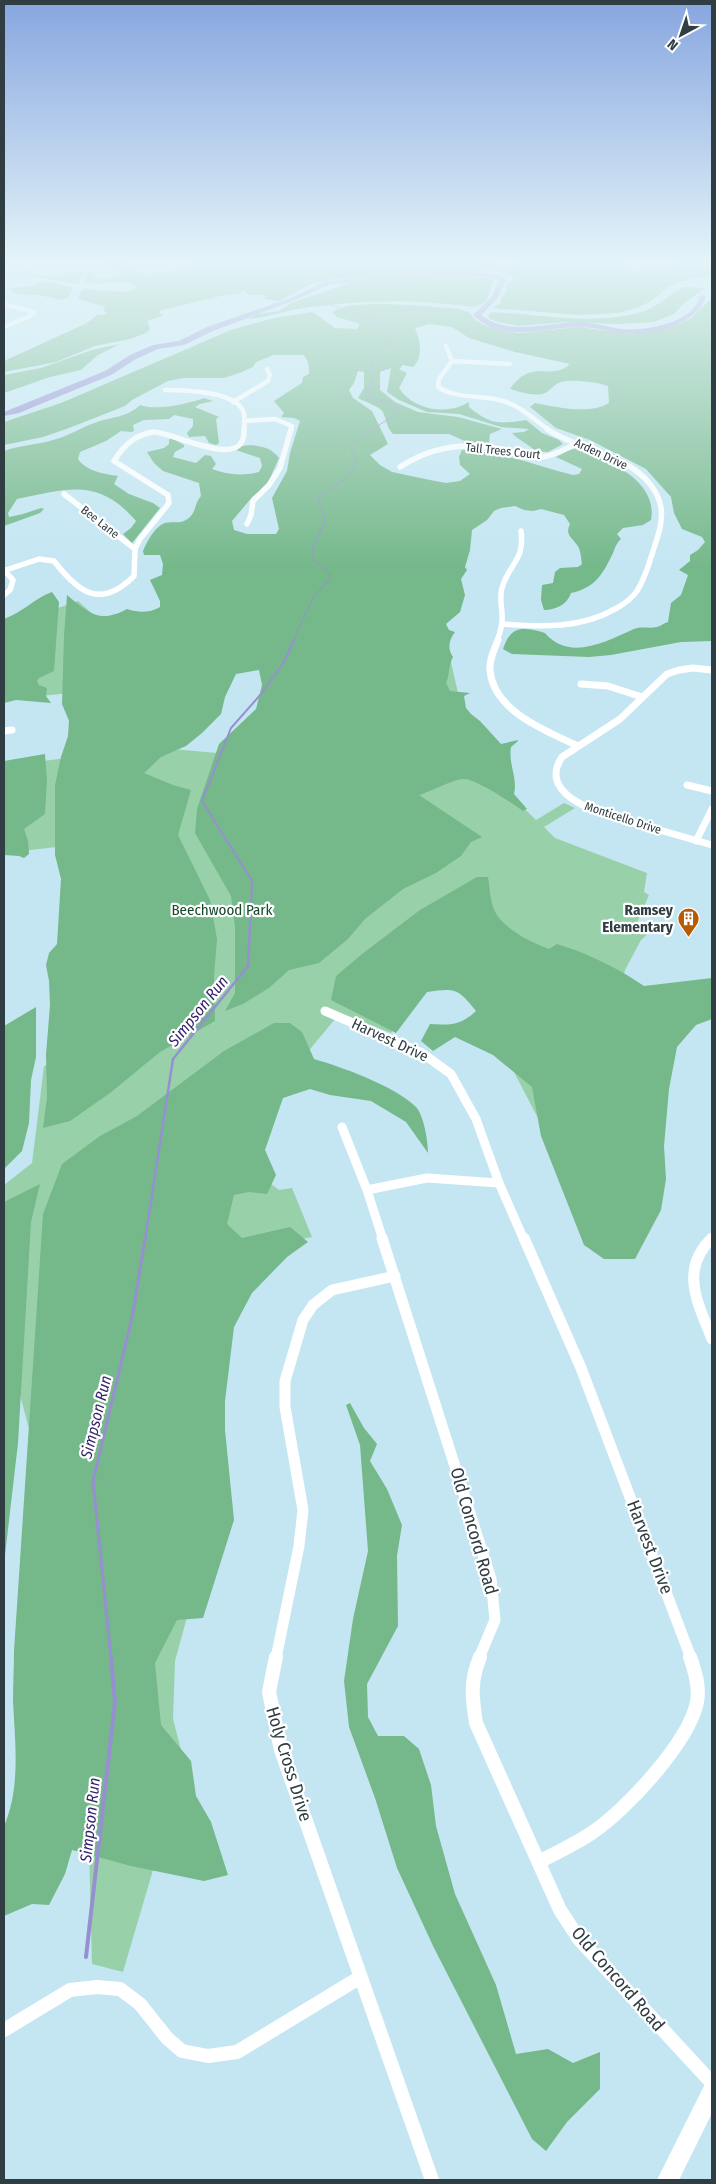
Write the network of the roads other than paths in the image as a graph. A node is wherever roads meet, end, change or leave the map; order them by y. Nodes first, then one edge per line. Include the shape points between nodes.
1 (450, 364) edge
2 (268, 369) dead end
3 (165, 390) dead end
4 (233, 402) junction
5 (244, 421) junction
6 (578, 443) junction
7 (400, 467) dead end
8 (64, 494) dead end
9 (247, 524) dead end
10 (521, 531) dead end
11 (135, 550) junction
12 (5, 570) edge
13 (4, 595) edge
14 (502, 624) junction
15 (711, 668) edge
16 (581, 684) dead end
17 (642, 697) junction
18 (12, 730) dead end
19 (4, 731) edge
20 (578, 746) junction
21 (687, 785) dead end
22 (712, 790) edge
23 (712, 808) edge
24 (696, 841) junction
25 (712, 845) edge
26 (325, 1011) dead end
27 (342, 1127) dead end
28 (499, 1183) junction
29 (367, 1190) junction
30 (712, 1238) edge
31 (395, 1276) junction
32 (712, 1339) edge
33 (539, 1862) junction
34 (359, 1978) junction
35 (4, 2030) edge
36 (712, 2083) edge
37 (712, 2092) edge
38 (432, 2180) edge
39 (668, 2180) edge

1 - 6 street, Arden Drive via 439,379 438,387 443,391 510,403 549,430
2 - 4 street via 268,381
3 - 4 street via 201,391
4 - 5 street via 242,408
5 - 9 street via 273,419 292,426 277,476 254,501
5 - 11 street via 245,436 231,448 207,450 173,435 157,433 144,434 124,445 114,462 168,495 169,503
6 - 7 street, Tall Trees Court via 542,457 486,447 439,449 420,455
6 - 14 street, Arden Drive via 627,464 660,498 663,511 660,535 649,566 636,592 598,617 576,624 553,626
8 - 11 street, Bee Lane
10 - 14 street via 523,548 520,557 502,587
11 - 12 street via 134,576 125,586 113,591 82,591 54,561 39,559
12 - 13 street via 13,580 10,590
14 - 20 street via 489,671 497,693 522,716
15 - 17 street, Monticello Drive via 673,671 662,676
16 - 17 street via 608,686
17 - 20 street, Monticello Drive via 621,718
18 - 19 street
20 - 24 street, Monticello Drive via 557,763 556,778 564,793 604,814
21 - 22 street
23 - 24 street
24 - 25 street, Monticello Drive
26 - 28 street, Harvest Drive via 422,1053 451,1074 476,1119
27 - 29 street, Old Concord Road
28 - 29 street via 427,1178
28 - 33 street, Harvest Drive via 581,1368 697,1677 697,1702 685,1734 650,1778 612,1818 592,1833
29 - 31 street, Old Concord Road
30 - 32 street via 700,1250 692,1274 693,1290
31 - 33 street, Old Concord Road via 490,1578 495,1620 473,1674 476,1723
31 - 34 street, Holy Cross Drive via 332,1290 313,1305 303,1320 285,1380 285,1407 303,1510 299,1546 269,1692 270,1712
33 - 36 street, Old Concord Road via 560,1910 579,1939
34 - 35 street via 237,2052 208,2056 182,2051 167,2038 140,2004 120,1989 70,1990
34 - 38 street, Holy Cross Drive
37 - 39 main road

